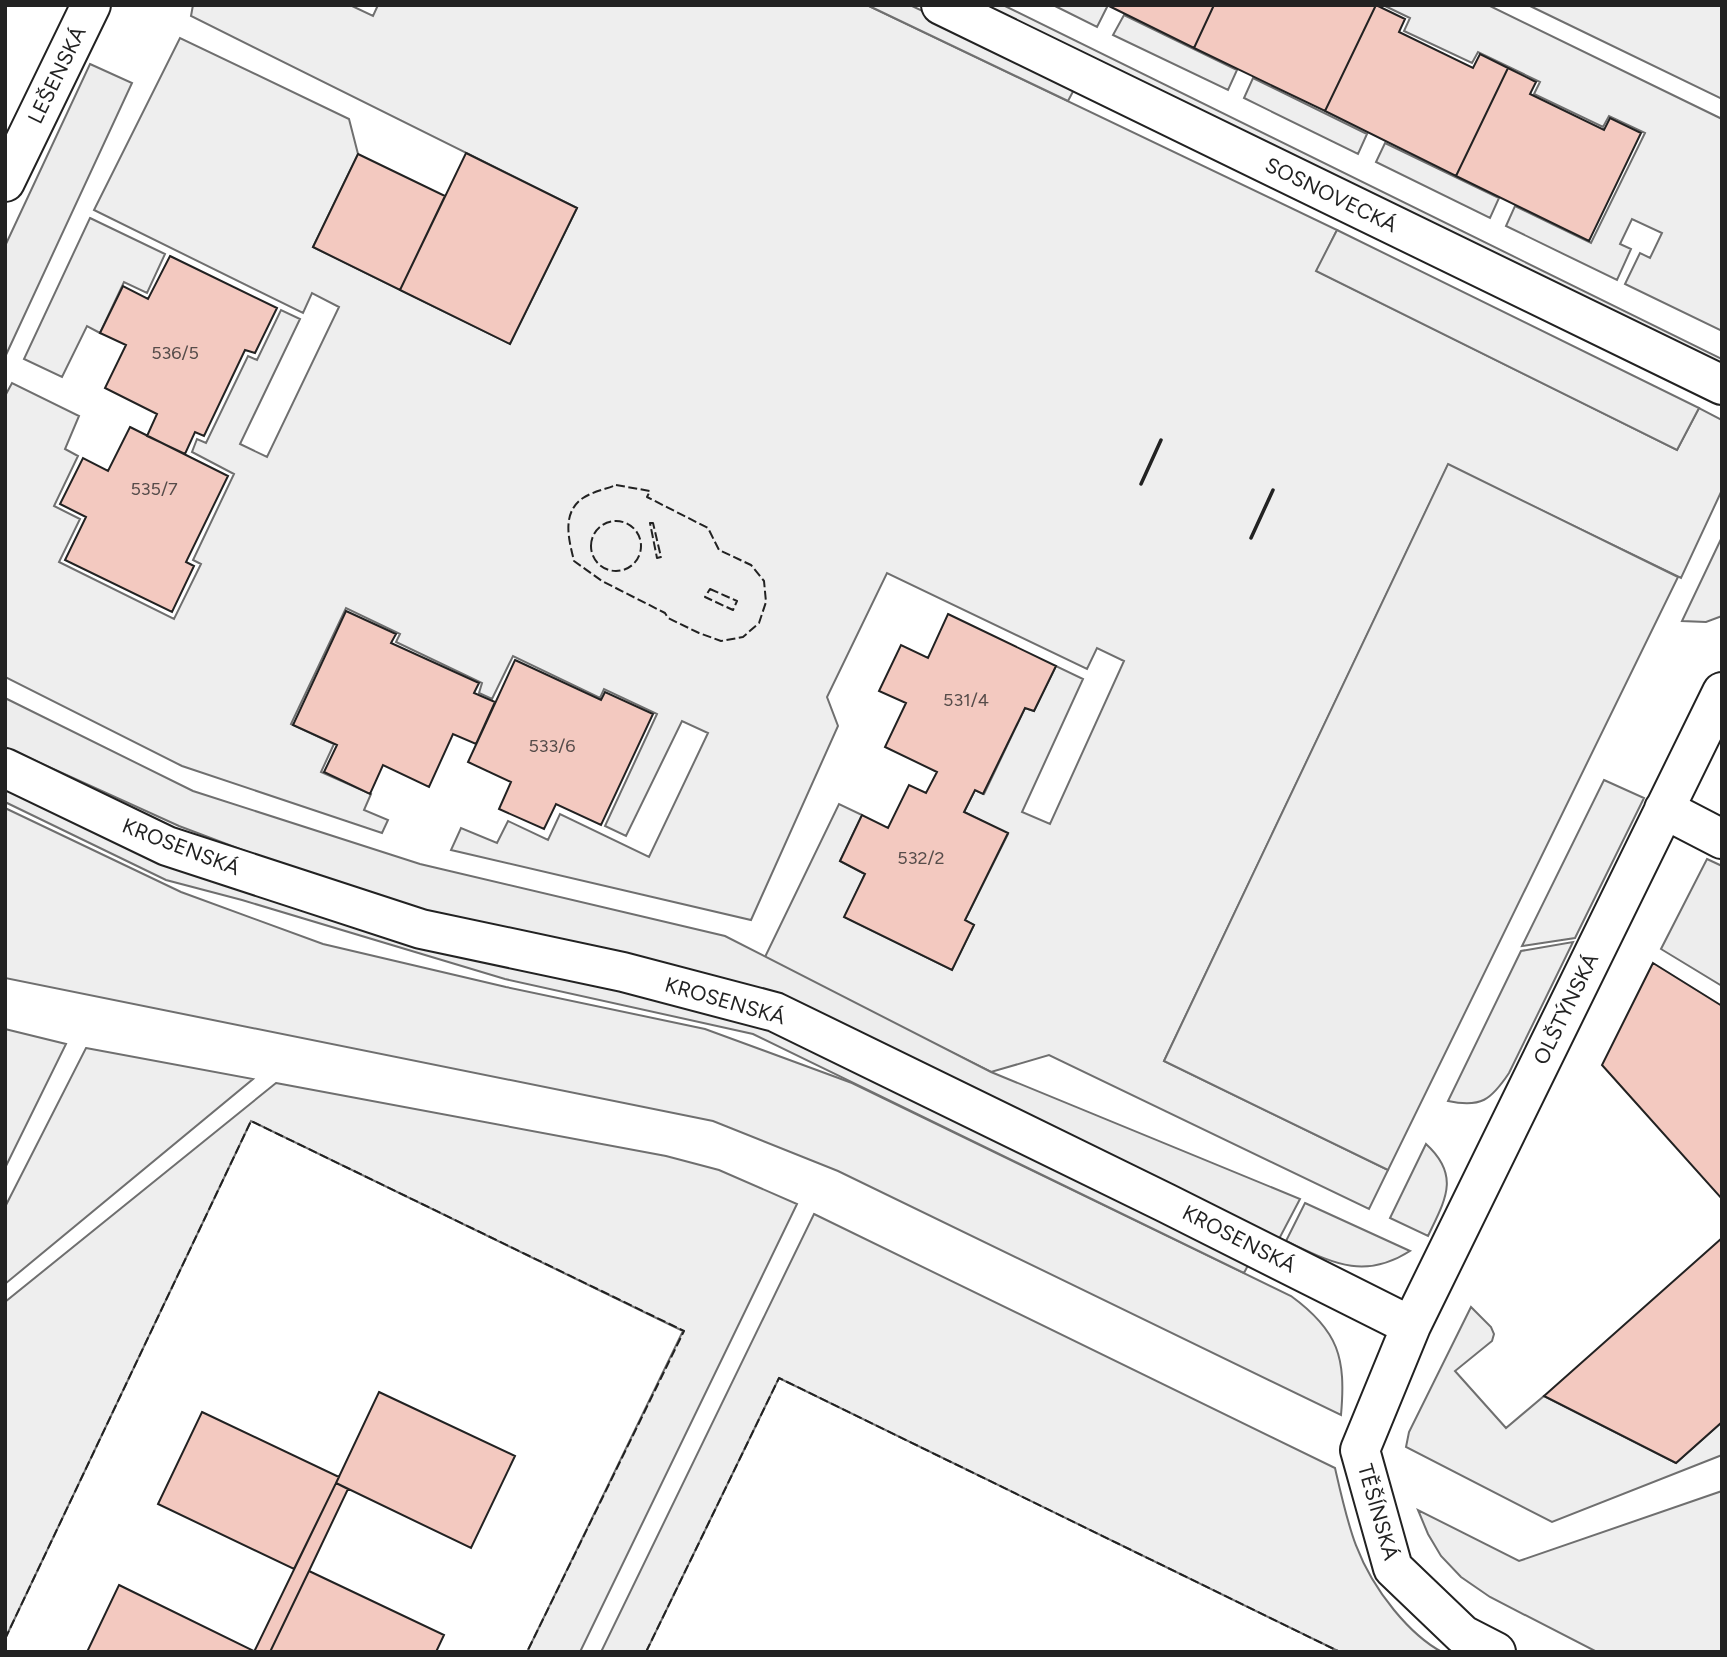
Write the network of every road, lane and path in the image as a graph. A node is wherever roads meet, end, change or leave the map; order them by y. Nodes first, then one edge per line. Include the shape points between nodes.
1 (91, 5) edge
2 (941, 5) edge
3 (5, 182) edge
4 (1722, 385) edge
5 (1722, 692) edge
6 (5, 768) edge
7 (1664, 809) junction
8 (1722, 839) edge
9 (1411, 1326) junction
10 (1360, 1450) joint
11 (1496, 1652) edge

1 - 3 street, LEŠENSKÁ
2 - 4 street, SOSNOVECKÁ
5 - 7 street, OLŠTÝNSKÁ
6 - 9 street, KROSENSKÁ via 167,846 421,929 623,972 775,1012
7 - 8 street
7 - 9 street, OLŠTÝNSKÁ
9 - 10 street, OLŠTÝNSKÁ
10 - 11 street, TĚŠÍNSKÁ via 1393,1568 1462,1635

